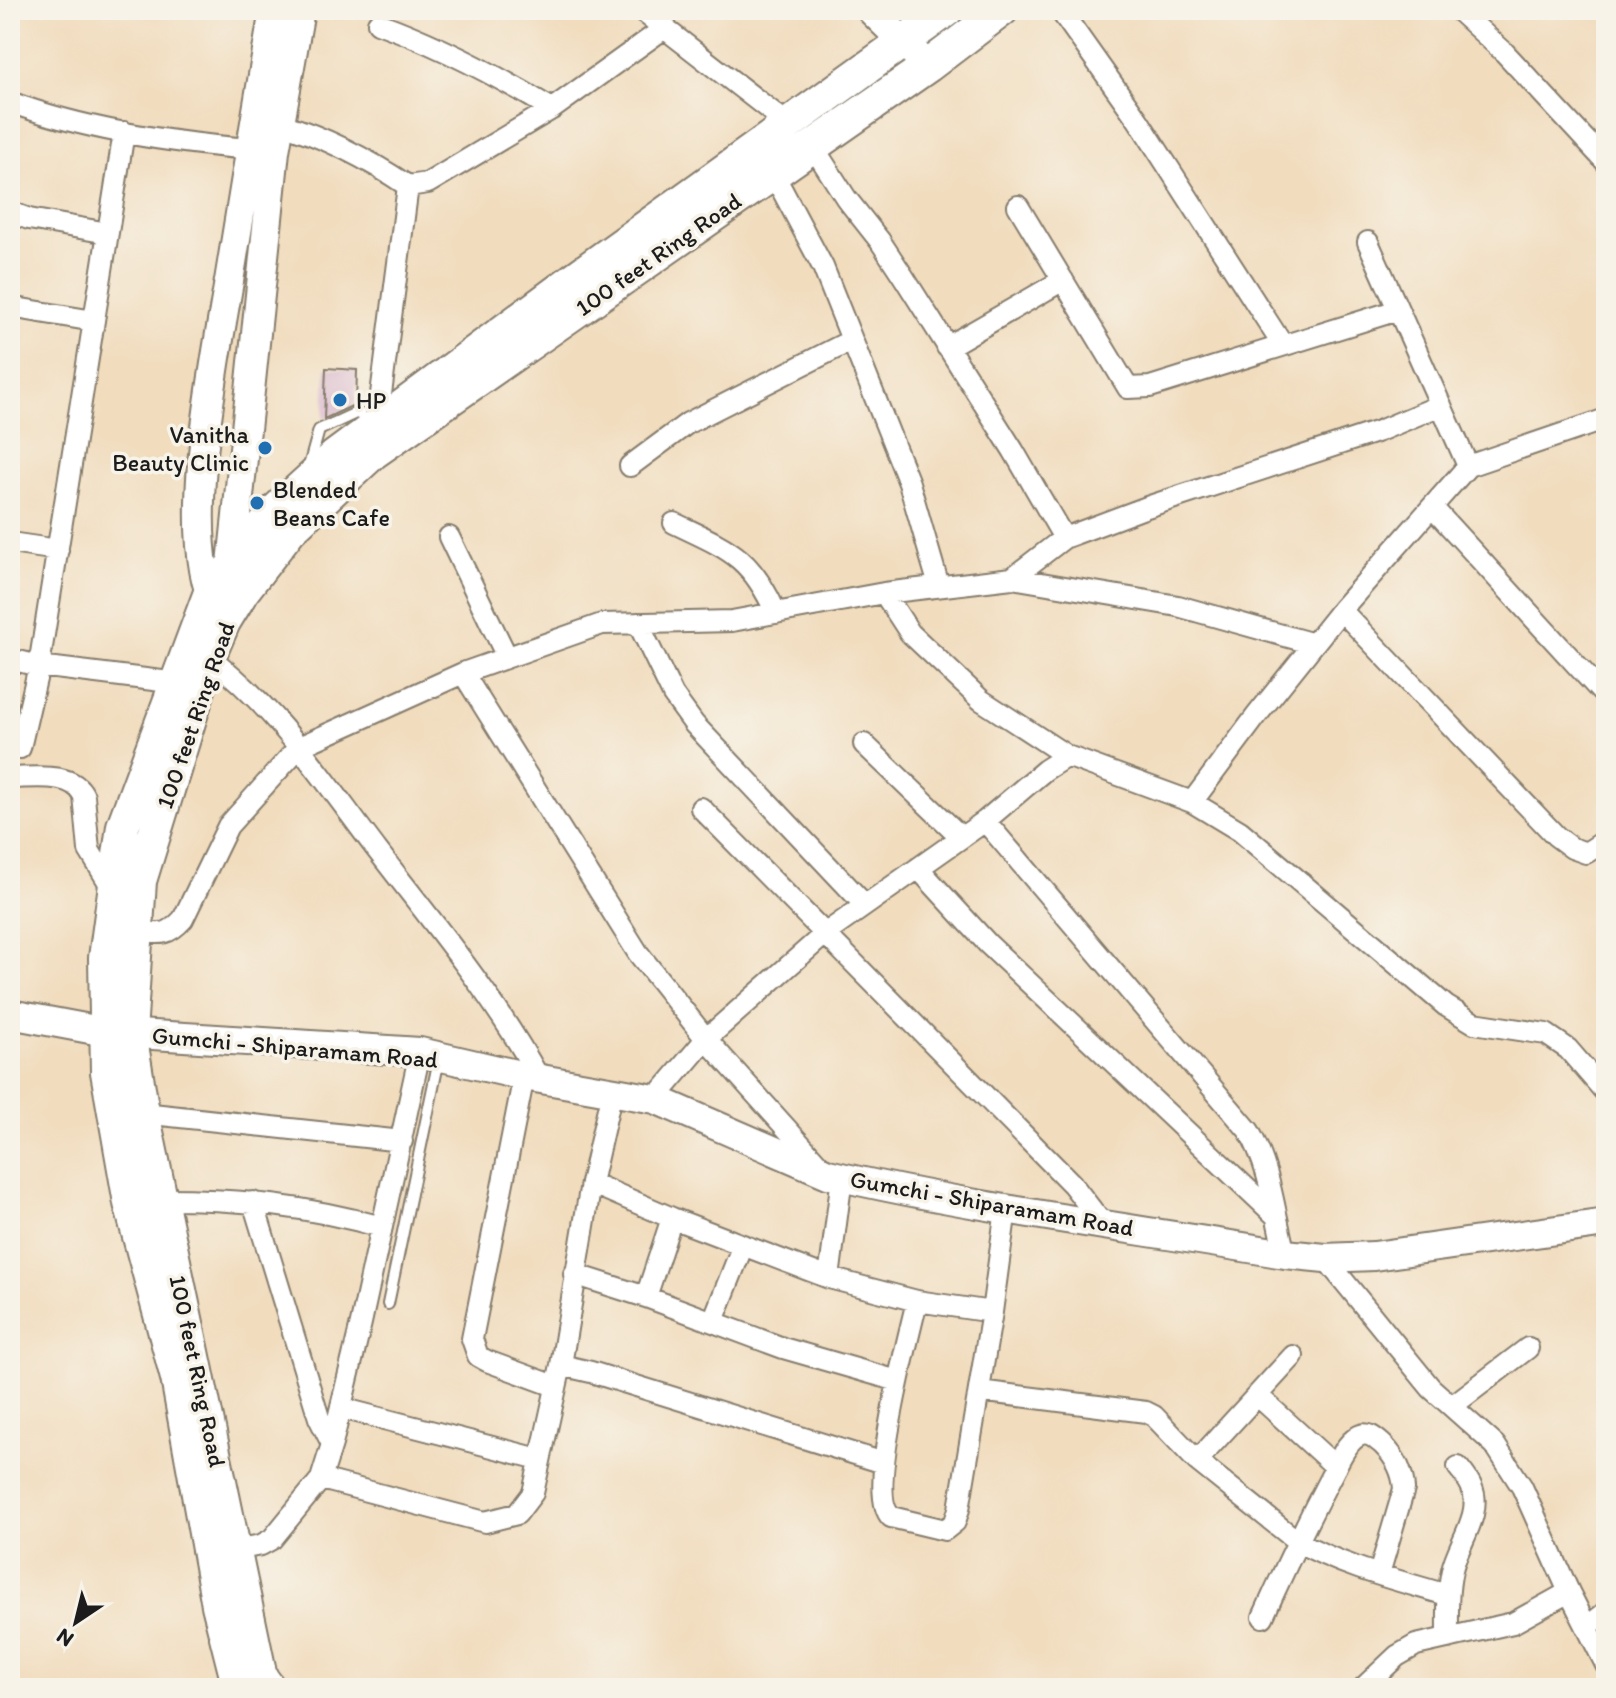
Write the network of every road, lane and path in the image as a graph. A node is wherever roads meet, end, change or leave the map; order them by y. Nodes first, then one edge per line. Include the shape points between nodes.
1 (274, 10) edge
2 (300, 10) edge
3 (641, 10) edge
4 (871, 10) edge
5 (947, 10) edge
6 (1002, 10) edge
7 (1060, 10) edge
8 (1458, 10) edge
9 (378, 23) dead end
10 (666, 27) junction
11 (904, 41) junction
12 (928, 66) junction
13 (10, 102) edge
14 (552, 109) junction
15 (124, 132) junction
16 (801, 135) junction
17 (269, 142) junction
18 (1606, 162) edge
19 (773, 173) junction
20 (408, 186) junction
21 (1018, 206) dead end
22 (10, 212) edge
23 (108, 233) junction
24 (1368, 242) dead end
25 (1063, 280) junction
26 (10, 307) edge
27 (1398, 310) junction
28 (94, 321) junction
29 (852, 340) junction
30 (1282, 344) junction
31 (947, 347) junction
32 (1441, 405) junction
33 (1606, 419) edge
34 (375, 426) junction
35 (630, 466) dead end
36 (1468, 466) junction
37 (1432, 507) junction
38 (674, 523) dead end
39 (449, 537) dead end
40 (1064, 538) junction
41 (10, 543) edge
42 (58, 550) junction
43 (238, 578) junction
44 (1012, 578) junction
45 (939, 586) junction
46 (884, 593) junction
47 (216, 608) junction
48 (1341, 610) junction
49 (776, 613) junction
50 (638, 623) junction
51 (1314, 644) junction
52 (209, 657) junction
53 (507, 657) junction
54 (10, 659) edge
55 (39, 666) junction
56 (463, 673) junction
57 (178, 683) junction
58 (1606, 697) edge
59 (864, 744) dead end
60 (299, 747) junction
61 (20, 748) dead end
62 (1067, 756) junction
63 (10, 778) edge
64 (1192, 802) junction
65 (701, 808) dead end
66 (985, 821) junction
67 (961, 837) junction
68 (1606, 840) edge
69 (918, 868) junction
70 (114, 891) junction
71 (864, 904) junction
72 (136, 931) junction
73 (826, 933) junction
74 (10, 1014) edge
75 (118, 1032) junction
76 (706, 1039) junction
77 (430, 1055) junction
78 (532, 1077) junction
79 (612, 1091) junction
80 (1606, 1093) edge
81 (655, 1099) junction
82 (143, 1113) junction
83 (402, 1141) junction
84 (835, 1175) junction
85 (591, 1183) junction
86 (163, 1199) junction
87 (253, 1202) junction
88 (1006, 1209) junction
89 (1275, 1215) junction
90 (672, 1218) junction
91 (1102, 1223) junction
92 (1606, 1223) edge
93 (382, 1227) junction
94 (743, 1245) junction
95 (1285, 1254) junction
96 (1325, 1258) junction
97 (574, 1274) junction
98 (829, 1278) junction
99 (646, 1297) junction
100 (917, 1301) junction
101 (388, 1304) dead end
102 (992, 1312) junction
103 (713, 1321) junction
104 (1528, 1348) dead end
105 (1293, 1356) dead end
106 (561, 1365) junction
107 (898, 1381) junction
108 (555, 1386) junction
109 (979, 1391) junction
110 (1257, 1395) junction
111 (1452, 1406) junction
112 (341, 1408) junction
113 (332, 1444) junction
114 (539, 1459) junction
115 (1197, 1461) junction
116 (884, 1463) junction
117 (1336, 1467) junction
118 (1458, 1467) dead end
119 (321, 1479) junction
120 (1297, 1541) junction
121 (235, 1550) junction
122 (1379, 1574) junction
123 (1569, 1592) junction
124 (1447, 1595) junction
125 (1606, 1612) edge
126 (1263, 1617) dead end
127 (1587, 1627) junction
128 (1448, 1638) junction
129 (1606, 1665) edge
130 (239, 1688) edge
131 (269, 1688) edge
132 (1363, 1688) edge

1 - 17 street
2 - 17 street
3 - 10 street
4 - 11 street
5 - 11 main road, 100 feet Ring Road
6 - 12 main road, 100 feet Ring Road
7 - 30 street via 1138,120
8 - 18 street via 1514,61
9 - 14 street via 457,56
10 - 14 street
10 - 16 street
11 - 12 street
11 - 16 main road, 100 feet Ring Road
12 - 16 main road, 100 feet Ring Road
13 - 15 street via 50,117
14 - 20 street via 428,183
15 - 17 street
15 - 23 street
16 - 19 main road, 100 feet Ring Road
16 - 31 street via 880,241
16 - 34 main road, 100 feet Ring Road via 575,278
17 - 20 street via 332,142
17 - 43 street
17 - 47 street via 208,409 200,541
19 - 29 street via 823,267
19 - 43 main road, 100 feet Ring Road via 373,453
20 - 34 street
21 - 25 street
22 - 23 street
23 - 28 street
24 - 27 street
25 - 30 street via 1128,388 1150,387
25 - 31 street
26 - 28 street
27 - 30 street
27 - 32 street
28 - 42 street
29 - 35 street via 688,423
29 - 45 street via 909,483
31 - 40 street
32 - 36 street
32 - 40 street
33 - 36 street
34 - 43 main road, 100 feet Ring Road via 277,509
36 - 37 street
37 - 48 street
37 - 58 street
38 - 49 street via 730,550 750,566
39 - 53 street
40 - 44 street
41 - 42 street
42 - 55 street
43 - 47 main road, 100 feet Ring Road
44 - 45 street
44 - 51 street via 1178,606
45 - 46 street
46 - 49 street
46 - 62 street via 910,633 981,700
47 - 52 main road, 100 feet Ring Road
47 - 57 main road, 100 feet Ring Road
48 - 51 street
48 - 68 street via 1556,836 1586,853
49 - 50 street via 732,621
50 - 53 street via 602,624
50 - 71 street via 673,695 694,724
51 - 64 street
52 - 60 street via 236,677
52 - 72 main road, 100 feet Ring Road via 140,881
53 - 56 street
54 - 55 street
55 - 57 street
55 - 61 street
56 - 60 street
56 - 76 street via 638,953
57 - 70 main road, 100 feet Ring Road via 123,826
59 - 67 street
60 - 72 street via 228,826 183,919 162,934
60 - 78 street via 493,1002
62 - 64 street
62 - 66 street
63 - 70 street via 63,780 81,787 89,850
64 - 80 street via 1240,831 1446,1006 1474,1023 1546,1034 1568,1049
65 - 73 street
66 - 67 street
66 - 89 street via 1249,1131 1268,1173
67 - 69 street
69 - 71 street
69 - 89 street via 988,944
70 - 75 main road, 100 feet Ring Road via 105,958
71 - 73 street
72 - 75 main road, 100 feet Ring Road
73 - 76 street
73 - 91 street via 1072,1184
74 - 75 street, Gumchi - Shiparamam Road
75 - 77 street, Gumchi - Shiparamam Road
75 - 82 main road, 100 feet Ring Road
75 - 130 main road, 100 feet Ring Road via 107,1072 130,1203 177,1378 218,1605
76 - 81 street
76 - 84 street
77 - 78 street, Gumchi - Shiparamam Road
77 - 83 street
77 - 101 lane
78 - 79 street, Gumchi - Shiparamam Road
78 - 108 street via 472,1339 478,1356
79 - 81 street, Gumchi - Shiparamam Road
79 - 85 street
81 - 84 street, Gumchi - Shiparamam Road
82 - 83 street
82 - 86 main road, 100 feet Ring Road
83 - 93 street
84 - 88 street, Gumchi - Shiparamam Road
84 - 98 street
85 - 90 street
85 - 97 street
86 - 87 street
86 - 121 main road, 100 feet Ring Road
87 - 93 street
87 - 113 street via 319,1418
88 - 91 street, Gumchi - Shiparamam Road
88 - 102 street
89 - 95 street
90 - 94 street
90 - 99 street
91 - 95 street, Gumchi - Shiparamam Road
92 - 96 street, Gumchi - Shiparamam Road via 1374,1256
93 - 112 street
94 - 98 street
94 - 103 street
95 - 96 street, Gumchi - Shiparamam Road
96 - 111 street via 1402,1356
97 - 99 street
97 - 106 street
98 - 100 street
99 - 103 street
100 - 102 street
100 - 107 street
102 - 109 street
103 - 107 street via 783,1348
104 - 111 street
105 - 110 street
106 - 108 street
106 - 116 street
107 - 116 street
108 - 114 street
109 - 115 street via 1146,1412
109 - 116 street via 959,1509 951,1528 938,1530 891,1517 886,1512
110 - 115 street
110 - 117 street
111 - 123 street via 1495,1445 1522,1487
112 - 113 street
112 - 114 street
113 - 119 street
114 - 119 street via 533,1493 525,1505 517,1514 485,1522
115 - 120 street
117 - 120 street
117 - 122 street via 1352,1440 1367,1434 1389,1451 1403,1476 1402,1503
118 - 124 street via 1471,1487 1474,1507
119 - 121 street via 272,1539
120 - 122 street
120 - 126 street
121 - 131 main road, 100 feet Ring Road via 261,1677
122 - 124 street
123 - 127 street
123 - 128 street via 1513,1623
124 - 128 street
125 - 127 street
127 - 129 street
128 - 132 street via 1416,1645 1397,1656

